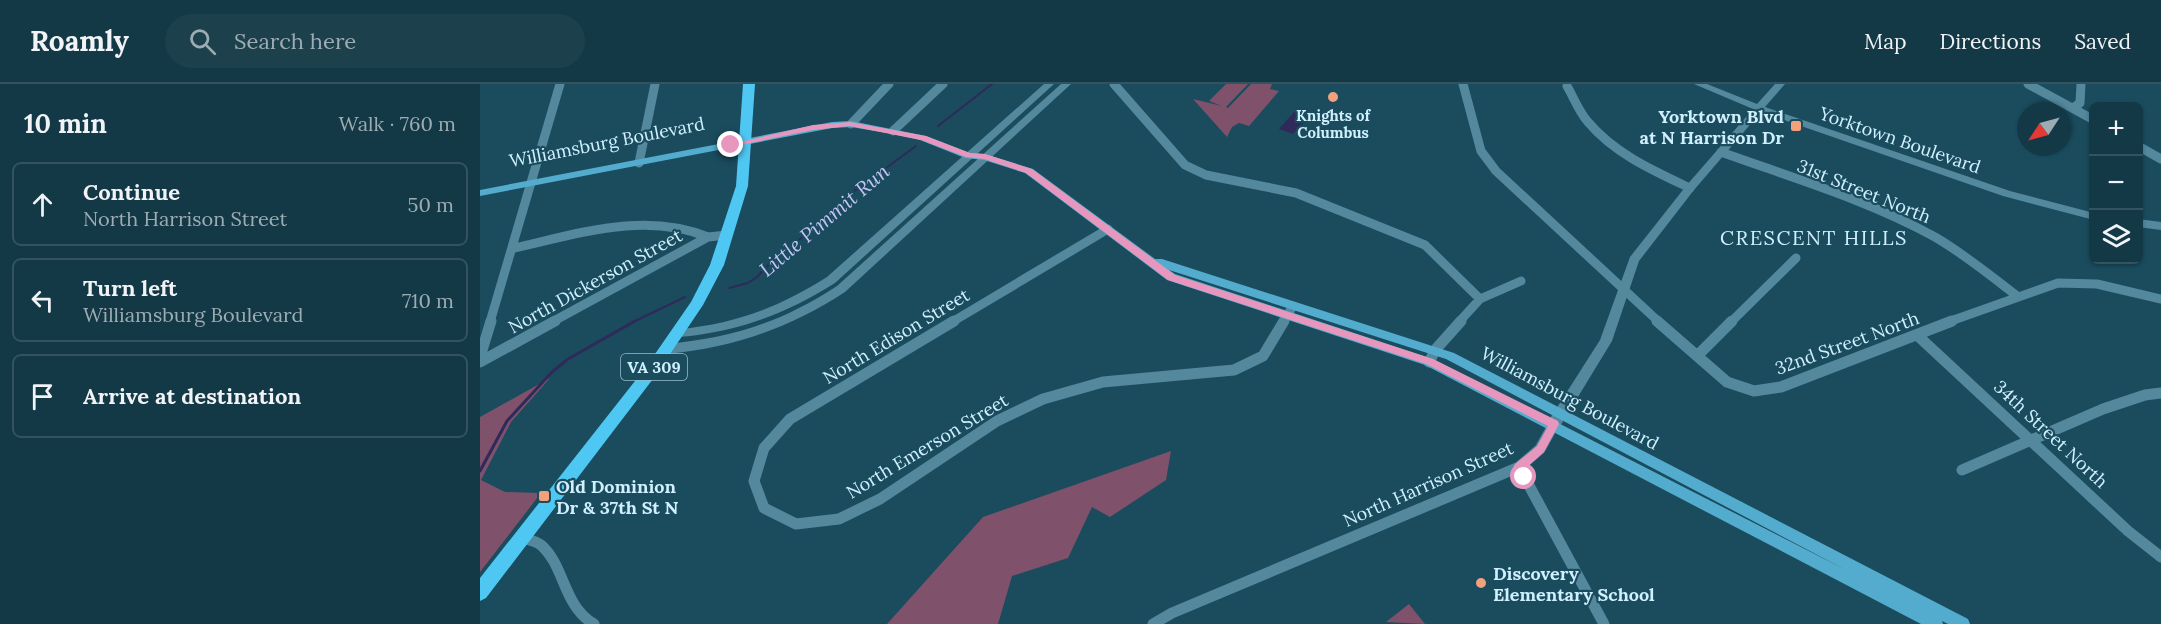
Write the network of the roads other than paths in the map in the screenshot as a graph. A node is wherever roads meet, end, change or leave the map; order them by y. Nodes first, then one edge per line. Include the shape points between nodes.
1 (560, 84) edge
2 (655, 84) edge
3 (749, 84) edge
4 (889, 84) edge
5 (943, 84) edge
6 (1049, 84) edge
7 (1066, 84) edge
8 (1114, 84) edge
9 (1463, 84) edge
10 (1699, 84) edge
11 (1710, 84) edge
12 (1780, 84) edge
13 (2028, 84) edge
14 (2081, 84) edge
15 (1567, 86) dead end
16 (1760, 106) junction
17 (2073, 108) junction
18 (2089, 117) edge
19 (853, 122) junction
20 (896, 129) junction
21 (747, 138) junction
22 (2143, 148) edge
23 (1720, 152) junction
24 (972, 153) junction
25 (985, 157) junction
26 (640, 159) junction
27 (2161, 159) edge
28 (532, 179) junction
29 (480, 185) edge
30 (1690, 188) junction
31 (480, 193) edge
32 (2090, 210) edge
33 (2089, 215) edge
34 (2143, 219) edge
35 (2161, 221) edge
36 (2143, 224) edge
37 (2161, 226) edge
38 (1108, 229) junction
39 (727, 235) junction
40 (708, 237) junction
41 (514, 248) junction
42 (1796, 258) dead end
43 (1521, 281) dead end
44 (1622, 290) junction
45 (2017, 296) junction
46 (1480, 299) junction
47 (2161, 299) edge
48 (1290, 311) junction
49 (679, 333) junction
50 (1917, 335) junction
51 (667, 349) junction
52 (1436, 349) junction
53 (1698, 356) junction
54 (480, 357) edge
55 (480, 362) edge
56 (1429, 362) junction
57 (2161, 393) edge
58 (1558, 419) junction
59 (2032, 440) junction
60 (1519, 468) junction
61 (1962, 470) dead end
62 (764, 508) joint
63 (523, 538) junction
64 (2161, 557) edge
65 (480, 592) edge
66 (594, 624) edge
67 (1153, 624) edge
68 (1604, 624) edge
69 (1936, 624) edge
70 (1963, 624) edge

1 - 28 street
2 - 26 street
3 - 21 main road, VA 309
4 - 19 street
5 - 20 street
6 - 24 street
7 - 25 street
8 - 46 street via 1185,165 1206,175 1296,193 1425,245
9 - 44 street, 32nd Street North via 1481,151 1496,171
10 - 16 street, Yorktown Boulevard
11 - 16 street, Yorktown Boulevard
12 - 16 street, North Harrison Street
13 - 17 street
14 - 17 street via 2080,104
15 - 30 street via 1588,122 1616,148
16 - 23 street, North Harrison Street
16 - 32 street, Yorktown Boulevard via 2008,190
16 - 33 street, Yorktown Boulevard via 2007,194
17 - 18 street
19 - 20 main road, Williamsburg Boulevard
19 - 21 main road, Williamsburg Boulevard
20 - 24 main road, Williamsburg Boulevard
21 - 26 main road, Williamsburg Boulevard
21 - 39 main road, VA 309 via 742,186
22 - 27 street
23 - 30 street, North Harrison Street
23 - 45 street, 31st Street North via 1892,216 1973,262
24 - 25 main road, Williamsburg Boulevard
24 - 49 street via 831,280 809,295 771,314 731,327
25 - 38 main road, Williamsburg Boulevard via 1029,171
25 - 51 street via 841,289 819,304 773,327 730,342
26 - 28 main road, Williamsburg Boulevard
28 - 29 main road, Williamsburg Boulevard
28 - 31 main road, Williamsburg Boulevard
28 - 41 street
30 - 44 street, North Harrison Street via 1634,260
34 - 35 street
36 - 37 street
38 - 48 main road, Williamsburg Boulevard via 1140,254
38 - 62 street, North Edison Street via 790,419 764,448 757,470 754,481
39 - 40 street, North Dickerson Street
39 - 49 main road, VA 309 via 717,265
40 - 41 street via 681,227 625,225
40 - 55 street, North Dickerson Street
41 - 54 street
42 - 53 street
43 - 46 street
44 - 53 street, 32nd Street North
44 - 58 street, North Harrison Street via 1606,341
45 - 47 street, 32nd Street North via 2057,283 2087,284
45 - 50 street, 32nd Street North
46 - 52 street
48 - 52 main road, Williamsburg Boulevard
48 - 56 main road, Williamsburg Boulevard
48 - 62 street, North Emerson Street via 1263,356 1234,370 1103,382 1043,399 997,421 880,499 839,519 796,524
49 - 51 main road, VA 309
50 - 53 street, 32nd Street North via 1781,387 1754,391 1727,382
50 - 59 street, 34th Street North
51 - 63 main road, VA 309
52 - 56 street
52 - 58 main road, Williamsburg Boulevard
56 - 58 main road, Williamsburg Boulevard
57 - 59 street via 2103,409
58 - 60 street, North Harrison Street via 1540,449
58 - 69 main road, Williamsburg Boulevard
58 - 70 main road, Williamsburg Boulevard
59 - 61 street
59 - 64 street, 34th Street North
60 - 67 street, North Harrison Street
60 - 68 street
63 - 65 main road, VA 309
63 - 66 street via 538,543 550,555 566,593

